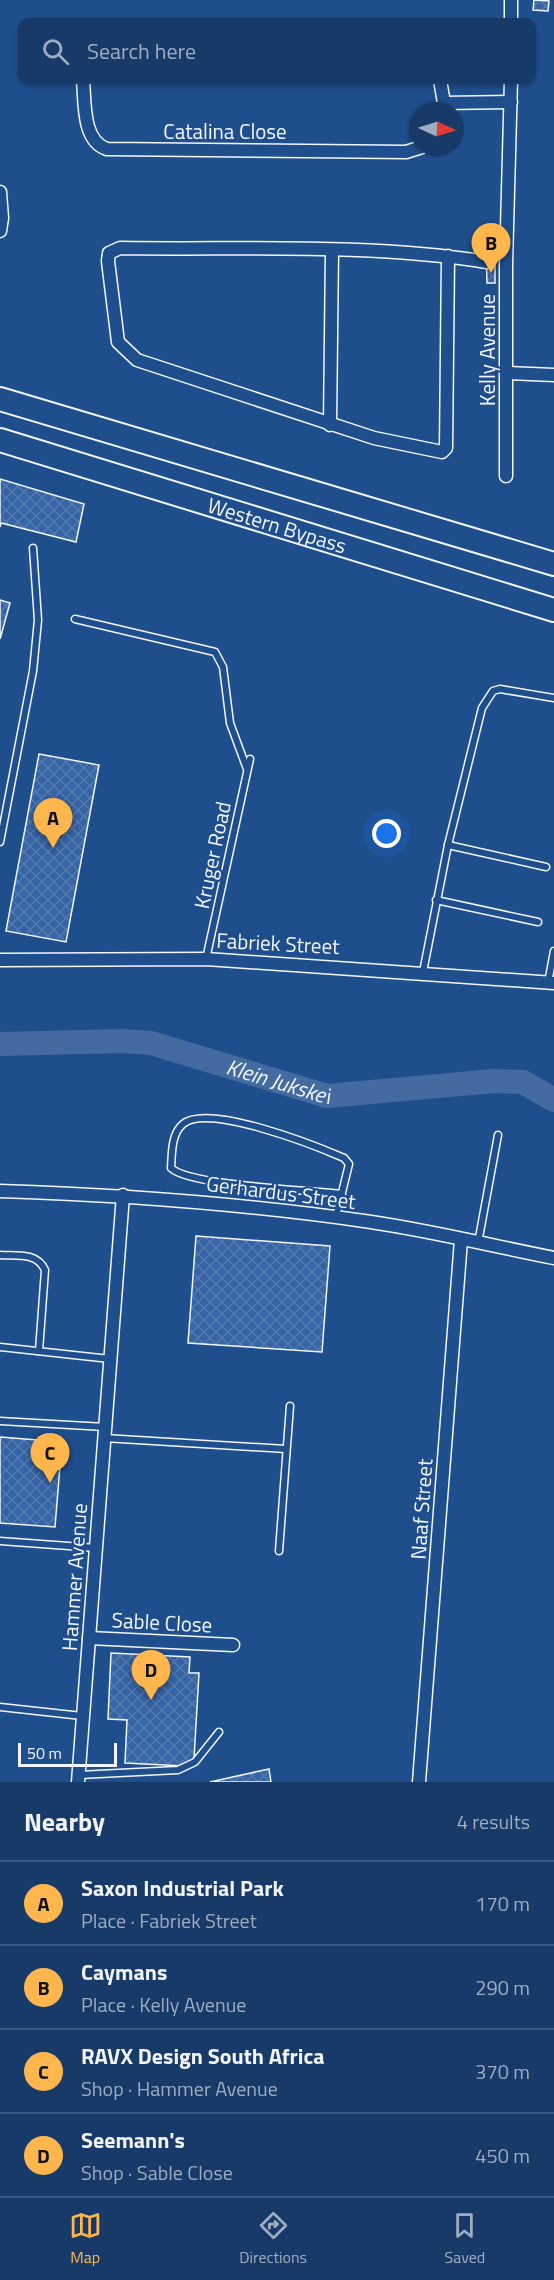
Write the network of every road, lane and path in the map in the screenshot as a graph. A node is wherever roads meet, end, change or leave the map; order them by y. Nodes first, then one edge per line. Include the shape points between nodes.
1 (511, 0) edge
2 (511, 18) edge
3 (84, 84) edge
4 (440, 84) edge
5 (511, 84) edge
6 (442, 102) edge
7 (511, 102) junction
8 (464, 105) edge
9 (410, 151) edge
10 (0, 192) edge
11 (0, 231) edge
12 (332, 250) junction
13 (448, 256) junction
14 (496, 264) junction
15 (507, 373) junction
16 (554, 375) edge
17 (0, 399) edge
18 (330, 425) junction
19 (0, 440) edge
20 (506, 476) dead end
21 (33, 548) dead end
22 (554, 564) edge
23 (554, 610) edge
24 (75, 619) dead end
25 (554, 698) edge
26 (250, 759) dead end
27 (247, 769) junction
28 (0, 842) edge
29 (448, 845) junction
30 (546, 867) dead end
31 (436, 900) junction
32 (538, 922) dead end
33 (554, 951) edge
34 (206, 958) junction
35 (0, 960) edge
36 (423, 972) junction
37 (551, 983) edge
38 (498, 1135) dead end
39 (0, 1191) edge
40 (342, 1194) junction
41 (123, 1195) junction
42 (336, 1217) junction
43 (461, 1240) junction
44 (478, 1243) junction
45 (0, 1255) edge
46 (554, 1258) edge
47 (0, 1347) edge
48 (39, 1352) junction
49 (110, 1359) junction
50 (290, 1406) dead end
51 (0, 1421) edge
52 (104, 1432) junction
53 (286, 1449) junction
54 (0, 1541) edge
55 (96, 1548) junction
56 (279, 1551) dead end
57 (89, 1638) junction
58 (233, 1645) dead end
59 (0, 1707) edge
60 (83, 1716) junction
61 (219, 1732) dead end
62 (78, 1778) edge
63 (419, 1782) edge

1 - 2 street
3 - 9 street, Catalina Close via 90,136 106,149
4 - 6 street
5 - 7 street, Kelly Avenue
7 - 8 street
7 - 14 street, Kelly Avenue
10 - 11 street
12 - 13 street
12 - 18 street
12 - 18 street via 120,249 109,253 108,261 116,334 129,354
13 - 14 street
13 - 18 street via 444,450 374,438
14 - 15 street, Kelly Avenue
15 - 16 street
15 - 20 street, Kelly Avenue
17 - 22 highway, Western Bypass
19 - 23 highway, Western Bypass
21 - 28 lane via 36,650
24 - 27 lane via 215,651 223,667 232,731
25 - 29 lane via 511,689 493,691 480,718
26 - 27 lane, Kruger Road
27 - 34 lane, Kruger Road
29 - 30 lane
29 - 31 lane
31 - 32 lane
31 - 36 lane
33 - 37 lane
34 - 35 street, Fabriek Street
34 - 36 street, Fabriek Street
36 - 37 street, Fabriek Street
38 - 44 lane
39 - 41 street, Gerhardus Street
40 - 40 lane via 348,1174 346,1160 262,1130 226,1118 199,1118 181,1125 174,1137 171,1168 177,1173
40 - 42 lane
41 - 42 street, Gerhardus Street
41 - 49 street, Hammer Avenue
42 - 43 street, Gerhardus Street
43 - 44 street, Gerhardus Street
43 - 63 street, Naaf Street
44 - 46 street, Gerhardus Street
45 - 48 lane via 33,1257 45,1270
47 - 48 lane
48 - 49 lane
49 - 52 street, Hammer Avenue
50 - 53 lane
51 - 52 lane
52 - 53 lane via 137,1440
52 - 55 street, Hammer Avenue
53 - 56 lane
54 - 55 lane
55 - 57 street, Hammer Avenue
57 - 58 street, Sable Close
57 - 60 street, Hammer Avenue
59 - 60 lane
60 - 62 street, Hammer Avenue
61 - 62 lane via 195,1762 178,1770

